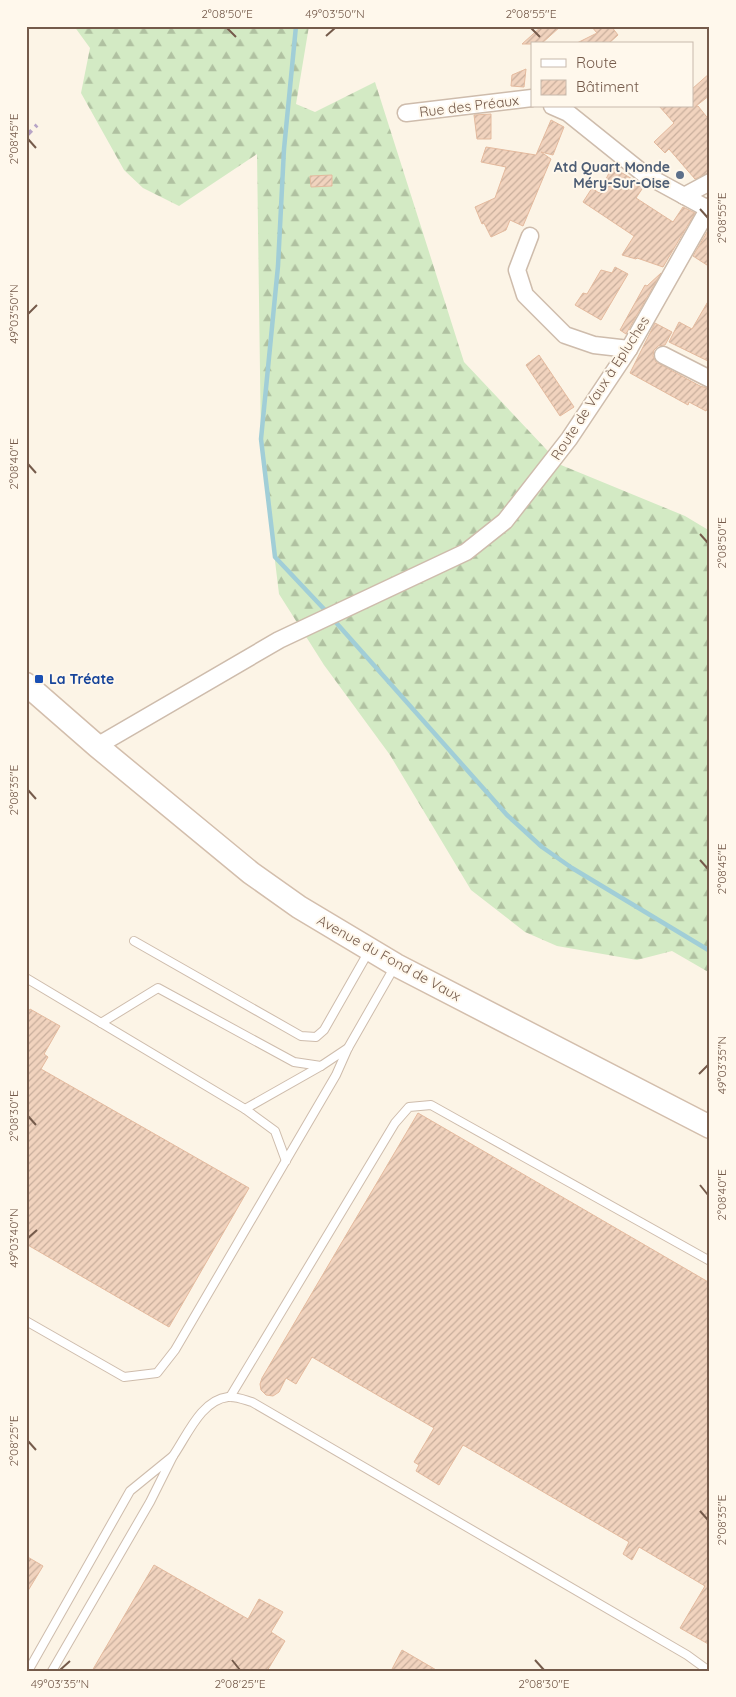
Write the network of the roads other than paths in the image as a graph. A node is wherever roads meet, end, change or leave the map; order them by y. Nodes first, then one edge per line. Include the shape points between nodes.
1 (531, 98) edge
2 (557, 108) edge
3 (406, 114) dead end
4 (710, 182) edge
5 (684, 196) junction
6 (709, 208) edge
7 (530, 236) dead end
8 (628, 349) junction
9 (663, 355) dead end
10 (710, 380) edge
11 (26, 684) edge
12 (97, 746) junction
13 (134, 941) dead end
14 (370, 949) junction
15 (396, 965) junction
16 (26, 978) edge
17 (101, 1023) junction
18 (348, 1048) junction
19 (321, 1066) junction
20 (245, 1109) junction
21 (710, 1128) edge
22 (286, 1161) junction
23 (710, 1261) edge
24 (26, 1321) edge
25 (230, 1397) junction
26 (173, 1456) junction
27 (28, 1671) edge
28 (52, 1671) edge
29 (709, 1671) edge

1 - 3 street, Rue des Préaux
2 - 5 street via 568,113 644,174
4 - 5 street
5 - 6 street
6 - 8 street, Route de Vaux à Epluches
7 - 8 street via 517,270 525,295 565,335 594,345
8 - 12 street, Route de Vaux à Epluches via 569,440 505,521 466,552 279,640
9 - 10 street
11 - 12 street, Avenue du Fond de Vaux
12 - 14 street, Avenue du Fond de Vaux via 251,873 298,907
13 - 14 lane via 301,1036 316,1037 324,1030
14 - 15 street, Avenue du Fond de Vaux
15 - 18 lane
15 - 21 street, Avenue du Fond de Vaux
16 - 17 lane
17 - 19 lane via 158,988 294,1062
17 - 20 lane
18 - 19 lane
18 - 22 lane
19 - 20 lane
20 - 22 lane via 275,1131
22 - 24 lane via 175,1350 157,1373 124,1377
23 - 25 lane via 431,1106 409,1107 394,1122
25 - 26 lane via 214,1400
25 - 29 lane via 252,1402 688,1655
26 - 27 lane via 130,1491
26 - 28 lane via 150,1502

